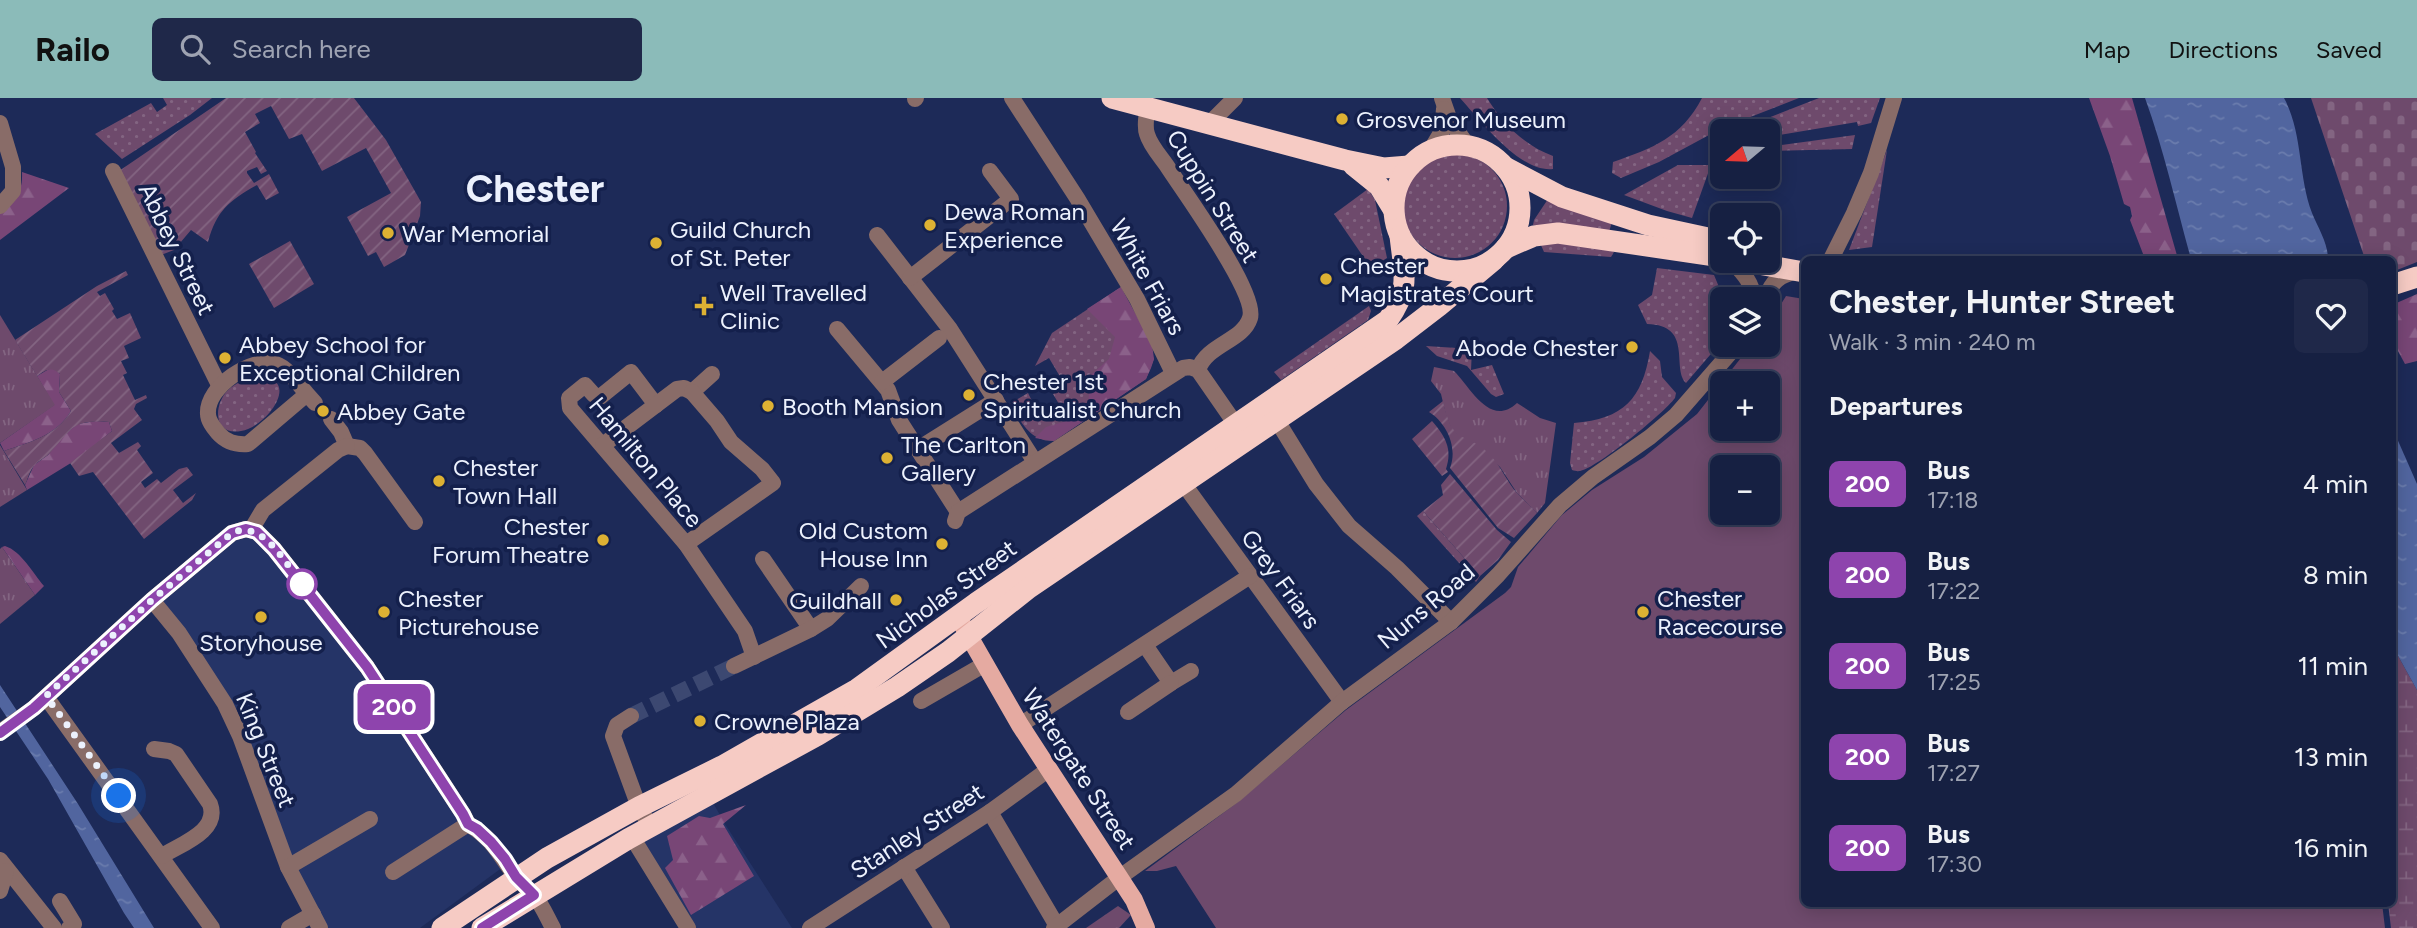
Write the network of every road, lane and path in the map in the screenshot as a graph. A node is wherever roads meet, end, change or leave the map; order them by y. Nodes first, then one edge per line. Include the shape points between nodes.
1 (1012, 98) edge
2 (1112, 98) edge
3 (1235, 98) edge
4 (1894, 98) edge
5 (1443, 101) edge
6 (1147, 108) junction
7 (0, 123) edge
8 (1209, 124) junction
9 (1468, 146) junction
10 (1430, 150) junction
11 (1345, 160) junction
12 (1409, 166) junction
13 (1505, 167) junction
14 (113, 171) dead end
15 (989, 172) dead end
16 (0, 206) edge
17 (1393, 209) junction
18 (877, 235) dead end
19 (1399, 236) junction
20 (1710, 238) edge
21 (1500, 254) junction
22 (1710, 255) edge
23 (1832, 256) edge
24 (1780, 261) edge
25 (1780, 267) edge
26 (1801, 271) edge
27 (1801, 271) edge
28 (1801, 271) edge
29 (2417, 277) edge
30 (910, 278) junction
31 (2396, 284) edge
32 (1771, 287) edge
33 (837, 329) dead end
34 (939, 338) dead end
35 (1727, 357) edge
36 (1198, 370) junction
37 (1173, 373) junction
38 (712, 374) dead end
39 (882, 382) junction
40 (219, 385) junction
41 (692, 392) junction
42 (996, 400) junction
43 (656, 405) junction
44 (331, 419) dead end
45 (1276, 419) junction
46 (1242, 432) junction
47 (603, 445) junction
48 (347, 446) junction
49 (918, 449) junction
50 (1035, 462) junction
51 (1183, 483) junction
52 (415, 522) dead end
53 (251, 530) junction
54 (686, 544) junction
55 (763, 559) dead end
56 (1250, 576) junction
57 (861, 586) dead end
58 (152, 600) junction
59 (1451, 622) junction
60 (963, 626) junction
61 (811, 629) junction
62 (1145, 645) junction
63 (948, 652) junction
64 (754, 657) junction
65 (985, 664) junction
66 (734, 666) tunnel mouth
67 (1191, 671) dead end
68 (1171, 683) junction
69 (920, 701) dead end
70 (40, 702) junction
71 (1342, 702) junction
72 (1128, 712) dead end
73 (631, 716) tunnel mouth
74 (1020, 726) junction
75 (2, 731) edge
76 (154, 749) dead end
77 (1049, 769) junction
78 (639, 807) junction
79 (990, 812) junction
80 (370, 819) dead end
81 (465, 819) junction
82 (641, 831) junction
83 (162, 856) junction
84 (3, 865) edge
85 (288, 867) junction
86 (904, 867) junction
87 (393, 872) dead end
88 (516, 877) junction
89 (1119, 877) junction
90 (0, 891) edge
91 (534, 895) junction
92 (60, 901) dead end
93 (316, 921) edge
94 (1055, 927) edge
95 (54, 928) edge
96 (69, 928) edge
97 (212, 928) edge
98 (289, 928) edge
99 (442, 928) edge
100 (482, 928) edge
101 (554, 928) edge
102 (688, 928) edge
103 (810, 928) edge
104 (942, 928) edge
105 (1146, 928) edge

1 - 37 street, White Friars via 1137,299
2 - 6 highway
3 - 8 street
4 - 23 street via 1871,173
5 - 9 street via 1455,130
5 - 10 street via 1442,131
6 - 8 highway
6 - 36 street, Cuppin Street via 1147,136 1229,261 1250,308 1247,324 1209,353
7 - 16 street via 13,167 13,191
8 - 11 highway
9 - 10 highway
9 - 13 highway
10 - 12 highway
11 - 12 highway via 1380,167
11 - 17 highway via 1379,186
12 - 17 highway via 1400,179
13 - 20 highway via 1562,197 1648,225
13 - 21 highway via 1514,181 1520,207 1515,233
14 - 40 street, Abbey Street
15 - 30 street via 1011,199
17 - 19 highway
18 - 30 street
19 - 21 highway via 1424,263 1441,270 1477,268
19 - 46 highway, Nicholas Street via 1404,290 1388,320
21 - 22 highway via 1534,236 1558,233
21 - 45 highway, Nicholas Street via 1395,339
24 - 26 highway
25 - 27 highway
28 - 32 street via 1781,276
29 - 31 highway
30 - 42 street
33 - 39 street
34 - 39 street
35 - 59 street, Nuns Road via 1676,415 1560,505
36 - 37 street via 1190,367
36 - 46 street
37 - 50 street
38 - 41 street
39 - 49 street
40 - 40 street via 208,415 210,422 225,440 237,444 248,444 312,399 279,365 267,362
41 - 43 street via 677,389
41 - 54 street via 731,442 773,483
42 - 49 street
42 - 50 street
43 - 47 street
43 - 47 street, Hamilton Place via 631,372 600,397 581,386 569,398 570,408
44 - 48 street
45 - 46 highway, Nicholas Street
45 - 59 street via 1316,484 1349,526
46 - 51 highway, Nicholas Street
46 - 60 highway, Nicholas Street via 1091,523
47 - 54 street, Hamilton Place
48 - 52 street via 365,453
48 - 53 street via 263,510
49 - 50 street via 956,517
51 - 56 street, Grey Friars
51 - 60 highway, Nicholas Street via 1029,588
53 - 58 street via 232,533
53 - 81 street via 274,549 367,667
54 - 64 street, Hamilton Place via 745,631
55 - 61 street
56 - 62 street
56 - 71 street, Grey Friars
57 - 61 street
58 - 70 street
58 - 85 street, King Street via 225,704
59 - 71 street, Nuns Road
60 - 63 highway, Nicholas Street
60 - 65 main road, Watergate Street
60 - 78 highway, Nicholas Street via 722,766
61 - 64 street
62 - 68 street
62 - 74 street
63 - 65 main road via 963,652
63 - 82 highway, Nicholas Street via 818,735
64 - 66 street
65 - 69 street
65 - 74 main road, Watergate Street
67 - 68 street
68 - 72 street
70 - 75 street
70 - 83 street
71 - 89 street, Nuns Road via 1236,794
73 - 78 street via 617,725 613,736
74 - 77 main road, Watergate Street
76 - 83 street via 177,747 211,804 213,819 206,829
77 - 79 street, Stanley Street
77 - 89 main road, Watergate Street
78 - 82 street
78 - 88 highway, Nicholas Street
79 - 86 street, Stanley Street
79 - 94 street
80 - 85 street
81 - 87 street
81 - 88 street via 491,842
82 - 91 highway, Nicholas Street
82 - 102 street
83 - 97 street
84 - 90 street
84 - 95 street
85 - 93 street, King Street
86 - 103 street, Stanley Street
86 - 104 street
88 - 91 street
88 - 99 highway, Nicholas Street
89 - 94 street, Nuns Road
89 - 105 main road, Watergate Street
91 - 100 highway, Nicholas Street
91 - 101 street
92 - 96 street via 75,924
93 - 98 street

